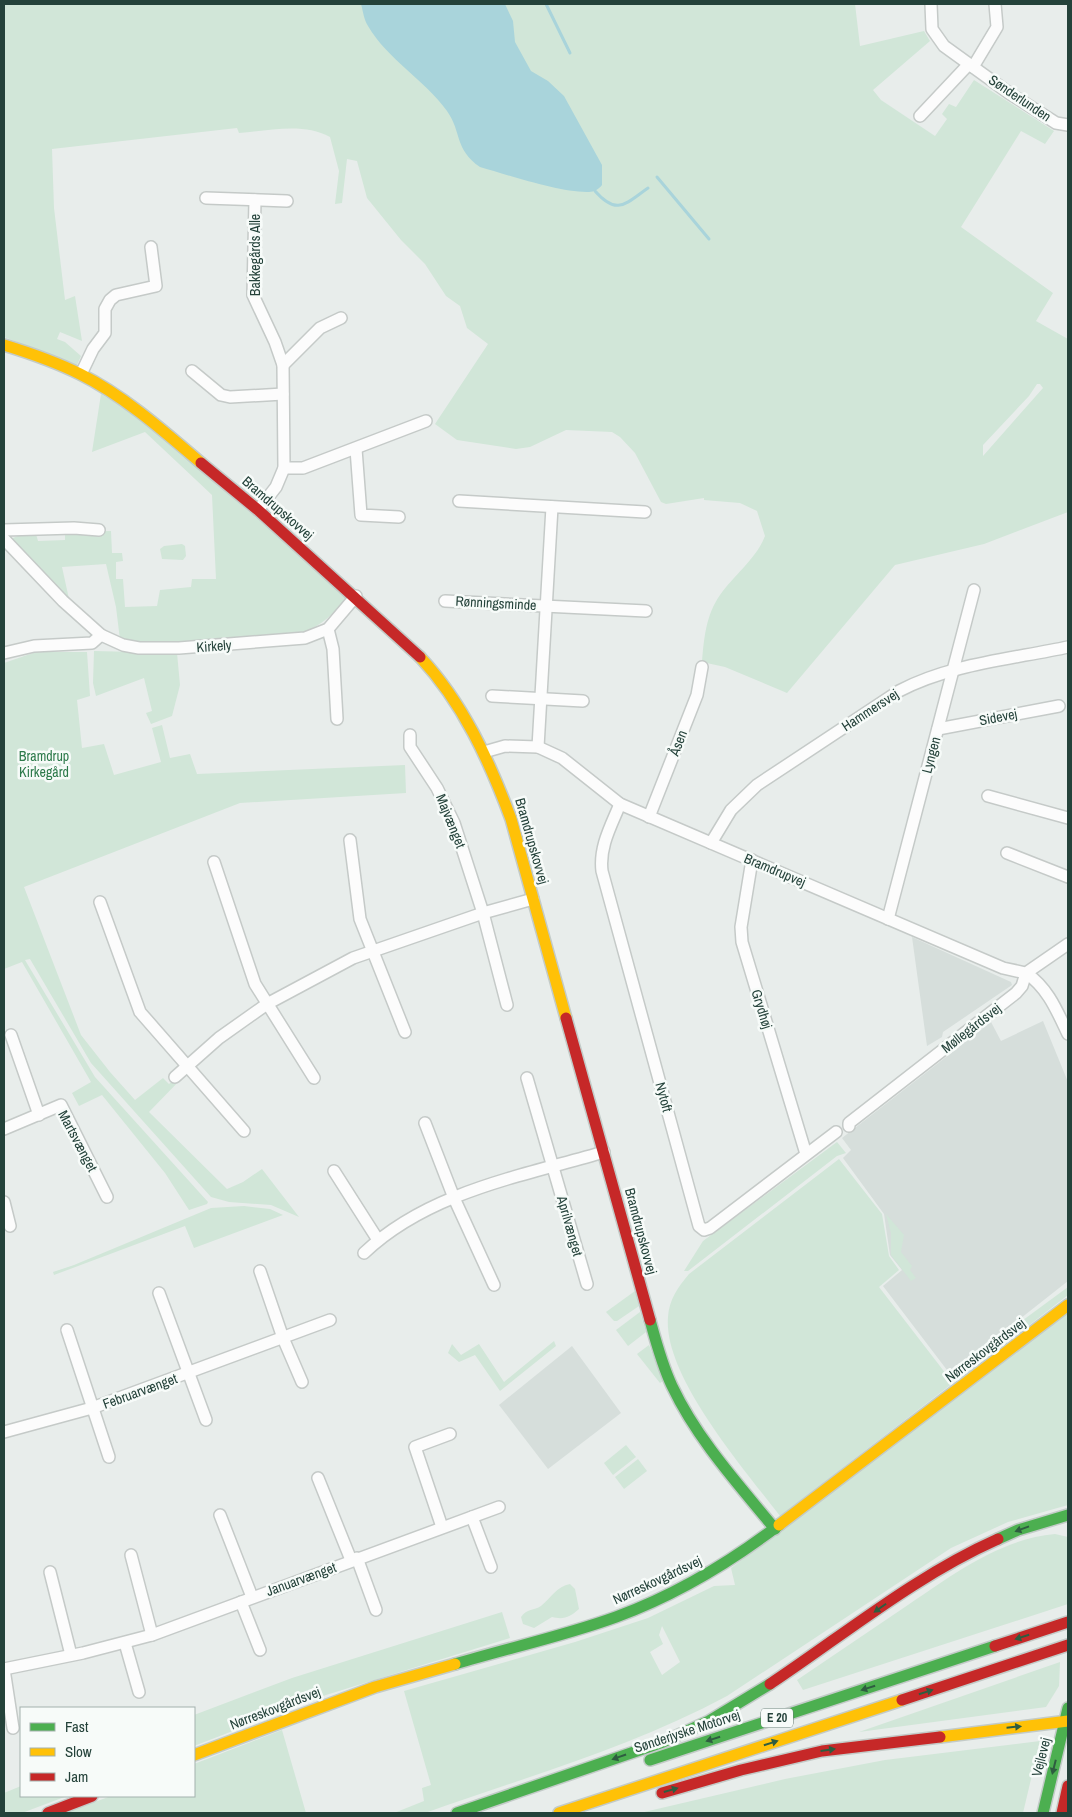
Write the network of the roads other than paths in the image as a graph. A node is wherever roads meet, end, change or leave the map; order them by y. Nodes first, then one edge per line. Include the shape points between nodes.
1 (931, 4) edge
2 (995, 4) edge
3 (970, 66) junction
4 (920, 116) dead end
5 (1068, 125) edge
6 (206, 198) dead end
7 (255, 200) junction
8 (287, 201) dead end
9 (151, 247) dead end
10 (341, 318) dead end
11 (4, 345) edge
12 (283, 364) junction
13 (192, 371) dead end
14 (81, 374) junction
15 (282, 394) junction
16 (426, 420) dead end
17 (356, 449) junction
18 (284, 468) junction
19 (459, 501) dead end
20 (552, 507) junction
21 (258, 510) junction
22 (644, 512) dead end
23 (400, 517) dead end
24 (4, 530) edge
25 (98, 530) dead end
26 (4, 539) edge
27 (974, 590) dead end
28 (356, 596) junction
29 (445, 601) dead end
30 (546, 606) junction
31 (646, 611) dead end
32 (328, 629) junction
33 (100, 635) junction
34 (1068, 647) edge
35 (4, 652) edge
36 (702, 668) dead end
37 (953, 671) junction
38 (492, 696) dead end
39 (540, 699) junction
40 (583, 701) dead end
41 (1059, 706) dead end
42 (338, 719) dead end
43 (938, 729) junction
44 (410, 735) dead end
45 (538, 747) junction
46 (484, 752) junction
47 (988, 796) dead end
48 (620, 804) junction
49 (649, 817) junction
50 (1068, 818) edge
51 (350, 840) dead end
52 (711, 844) junction
53 (1007, 853) dead end
54 (752, 860) junction
55 (214, 862) dead end
56 (1068, 877) edge
57 (533, 899) junction
58 (100, 902) dead end
59 (482, 913) junction
60 (888, 919) junction
61 (1068, 944) edge
62 (373, 950) junction
63 (1026, 973) junction
64 (267, 1004) junction
65 (507, 1005) dead end
66 (404, 1032) dead end
67 (1068, 1034) edge
68 (11, 1035) dead end
69 (188, 1065) junction
70 (175, 1077) dead end
71 (314, 1078) dead end
72 (527, 1078) dead end
73 (39, 1115) junction
74 (425, 1123) dead end
75 (849, 1126) dead end
76 (4, 1129) edge
77 (244, 1131) dead end
78 (836, 1132) dead end
79 (604, 1152) junction
80 (806, 1154) junction
81 (553, 1167) junction
82 (334, 1171) dead end
83 (107, 1197) dead end
84 (454, 1198) junction
85 (4, 1202) edge
86 (10, 1226) dead end
87 (378, 1240) junction
88 (364, 1253) dead end
89 (260, 1272) dead end
90 (587, 1284) dead end
91 (494, 1285) dead end
92 (159, 1292) dead end
93 (1068, 1305) edge
94 (330, 1320) dead end
95 (67, 1330) dead end
96 (283, 1338) junction
97 (189, 1374) junction
98 (302, 1382) dead end
99 (92, 1408) junction
100 (206, 1420) dead end
101 (4, 1432) edge
102 (450, 1434) dead end
103 (110, 1457) dead end
104 (318, 1478) dead end
105 (498, 1507) dead end
106 (220, 1515) dead end
107 (472, 1516) junction
108 (1068, 1516) edge
109 (442, 1527) junction
110 (775, 1529) junction
111 (131, 1555) dead end
112 (354, 1559) junction
113 (491, 1567) dead end
114 (50, 1572) dead end
115 (246, 1599) junction
116 (376, 1610) dead end
117 (1068, 1622) edge
118 (152, 1635) junction
119 (125, 1643) junction
120 (1068, 1645) edge
121 (260, 1650) dead end
122 (71, 1655) junction
123 (4, 1669) edge
124 (140, 1692) dead end
125 (1068, 1708) edge
126 (1067, 1721) edge
127 (13, 1728) dead end
128 (195, 1755) edge
129 (1068, 1786) edge
130 (89, 1797) edge
131 (48, 1813) edge
132 (457, 1813) edge
133 (486, 1813) edge
134 (559, 1813) edge
135 (590, 1813) edge
136 (1043, 1813) edge
137 (1062, 1813) edge

1 - 3 street, Sønderlunden via 930,17 935,35
2 - 3 street, Sønderlunden via 996,27
3 - 4 street, Sønderlunden
3 - 5 street, Sønderlunden via 1056,123
6 - 7 street, Bakkegårds Alle
7 - 8 street, Bakkegårds Alle
7 - 12 street, Bakkegårds Alle via 253,295
9 - 14 street via 156,286 116,295 110,300 105,309 104,333
10 - 12 street via 320,328
11 - 14 main road, Bramdrupskovvej
12 - 15 street, Bakkegårds Alle
13 - 15 street via 221,395
14 - 21 main road, Bramdrupskovvej via 145,416
15 - 18 street, Bakkegårds Alle
16 - 17 street
17 - 18 street via 304,468
17 - 23 street via 361,515
18 - 21 street, Bakkegårds Alle via 276,487
19 - 20 street
20 - 22 street
20 - 30 street, Rønningsminde
21 - 28 main road, Bramdrupskovvej
24 - 25 street
26 - 33 street, Kirkely
27 - 37 street, Lyngen
28 - 32 street, Kirkely
28 - 46 main road, Bramdrupskovvej via 431,669 459,706
29 - 30 street, Rønningsminde
30 - 31 street, Rønningsminde
30 - 39 street, Rønningsminde
32 - 33 street, Kirkely via 305,638 281,642 179,648 139,648
32 - 42 street via 333,650
33 - 35 street via 92,643 34,646
34 - 37 street, Hammersvej
36 - 49 street, Åsen via 697,695
37 - 43 street, Lyngen
37 - 52 street, Hammersvej via 898,691 758,785 731,810
38 - 39 street
39 - 40 street
39 - 45 street, Rønningsminde
41 - 43 street, Sidevej
43 - 60 street, Lyngen
44 - 59 street, Majvænget via 410,746 437,788 454,823
45 - 46 street, Bramdrupvej via 505,746
45 - 48 street, Bramdrupvej via 562,758
46 - 57 main road, Bramdrupskovvej via 511,819
47 - 50 street
48 - 49 street, Bramdrupvej
48 - 80 street, Nytoft via 603,848 602,871 700,1226 704,1230 710,1228
49 - 52 street, Bramdrupvej
51 - 62 street via 360,919
52 - 54 street, Bramdrupvej
53 - 56 street
54 - 60 street, Bramdrupvej
54 - 80 street, Grydhøj via 742,942
55 - 64 street via 255,984
57 - 59 street
57 - 79 main road, Bramdrupskovvej
58 - 69 street via 140,1012
59 - 62 street
59 - 65 street, Majvænget
60 - 63 street, Bramdrupvej via 1003,968
61 - 63 street
62 - 64 street
62 - 66 street
63 - 67 street via 1037,980 1050,996
63 - 75 street, Møllegårdsvej via 1016,993 849,1122
64 - 69 street
64 - 71 street
68 - 73 street, Martsvænget
69 - 70 street
69 - 77 street
72 - 81 street, Aprilvænget
73 - 76 street, Martsvænget
73 - 83 street, Martsvænget via 61,1105
74 - 84 street
78 - 80 street, Nytoft
79 - 81 street
79 - 110 main road, Bramdrupskovvej via 653,1335 670,1384 691,1422
81 - 84 street via 500,1180
81 - 90 street, Aprilvænget
82 - 87 street
84 - 87 street
84 - 91 street
85 - 86 street
87 - 88 street
89 - 96 street
92 - 97 street, Februarvænget
93 - 110 main road, Nørreskovgårdsvej
94 - 96 street, Februarvænget
95 - 99 street, Februarvænget
96 - 97 street, Februarvænget
96 - 98 street
97 - 99 street, Februarvænget
97 - 100 street, Februarvænget
99 - 101 street, Februarvænget
99 - 103 street, Februarvænget
102 - 109 street via 415,1447
104 - 112 street, Januarvænget
105 - 107 street, Januarvænget
106 - 115 street, Januarvænget
107 - 109 street, Januarvænget
107 - 113 street
108 -> 132 main road via 1021,1529 947,1563 709,1722 654,1745
109 - 112 street, Januarvænget
110 - 128 main road, Nørreskovgårdsvej via 702,1577 623,1614 375,1687
111 - 118 street
112 - 115 street, Januarvænget
112 - 116 street, Januarvænget
114 - 122 street
115 - 118 street, Januarvænget
115 - 121 street, Januarvænget
117 -> 133 main road, Sønderjyske Motorvej / E 20
118 - 119 street, Januarvænget
119 - 122 street, Januarvænget
119 - 124 street
134 -> 120 main road, E 20
122 - 123 street, Januarvænget
123 - 127 street, Januarvænget
125 - 126 main road, Vejlevej
135 -> 126 main road via 741,1770 822,1751
126 -> 136 main road, Vejlevej
129 - 137 main road
130 - 131 main road

